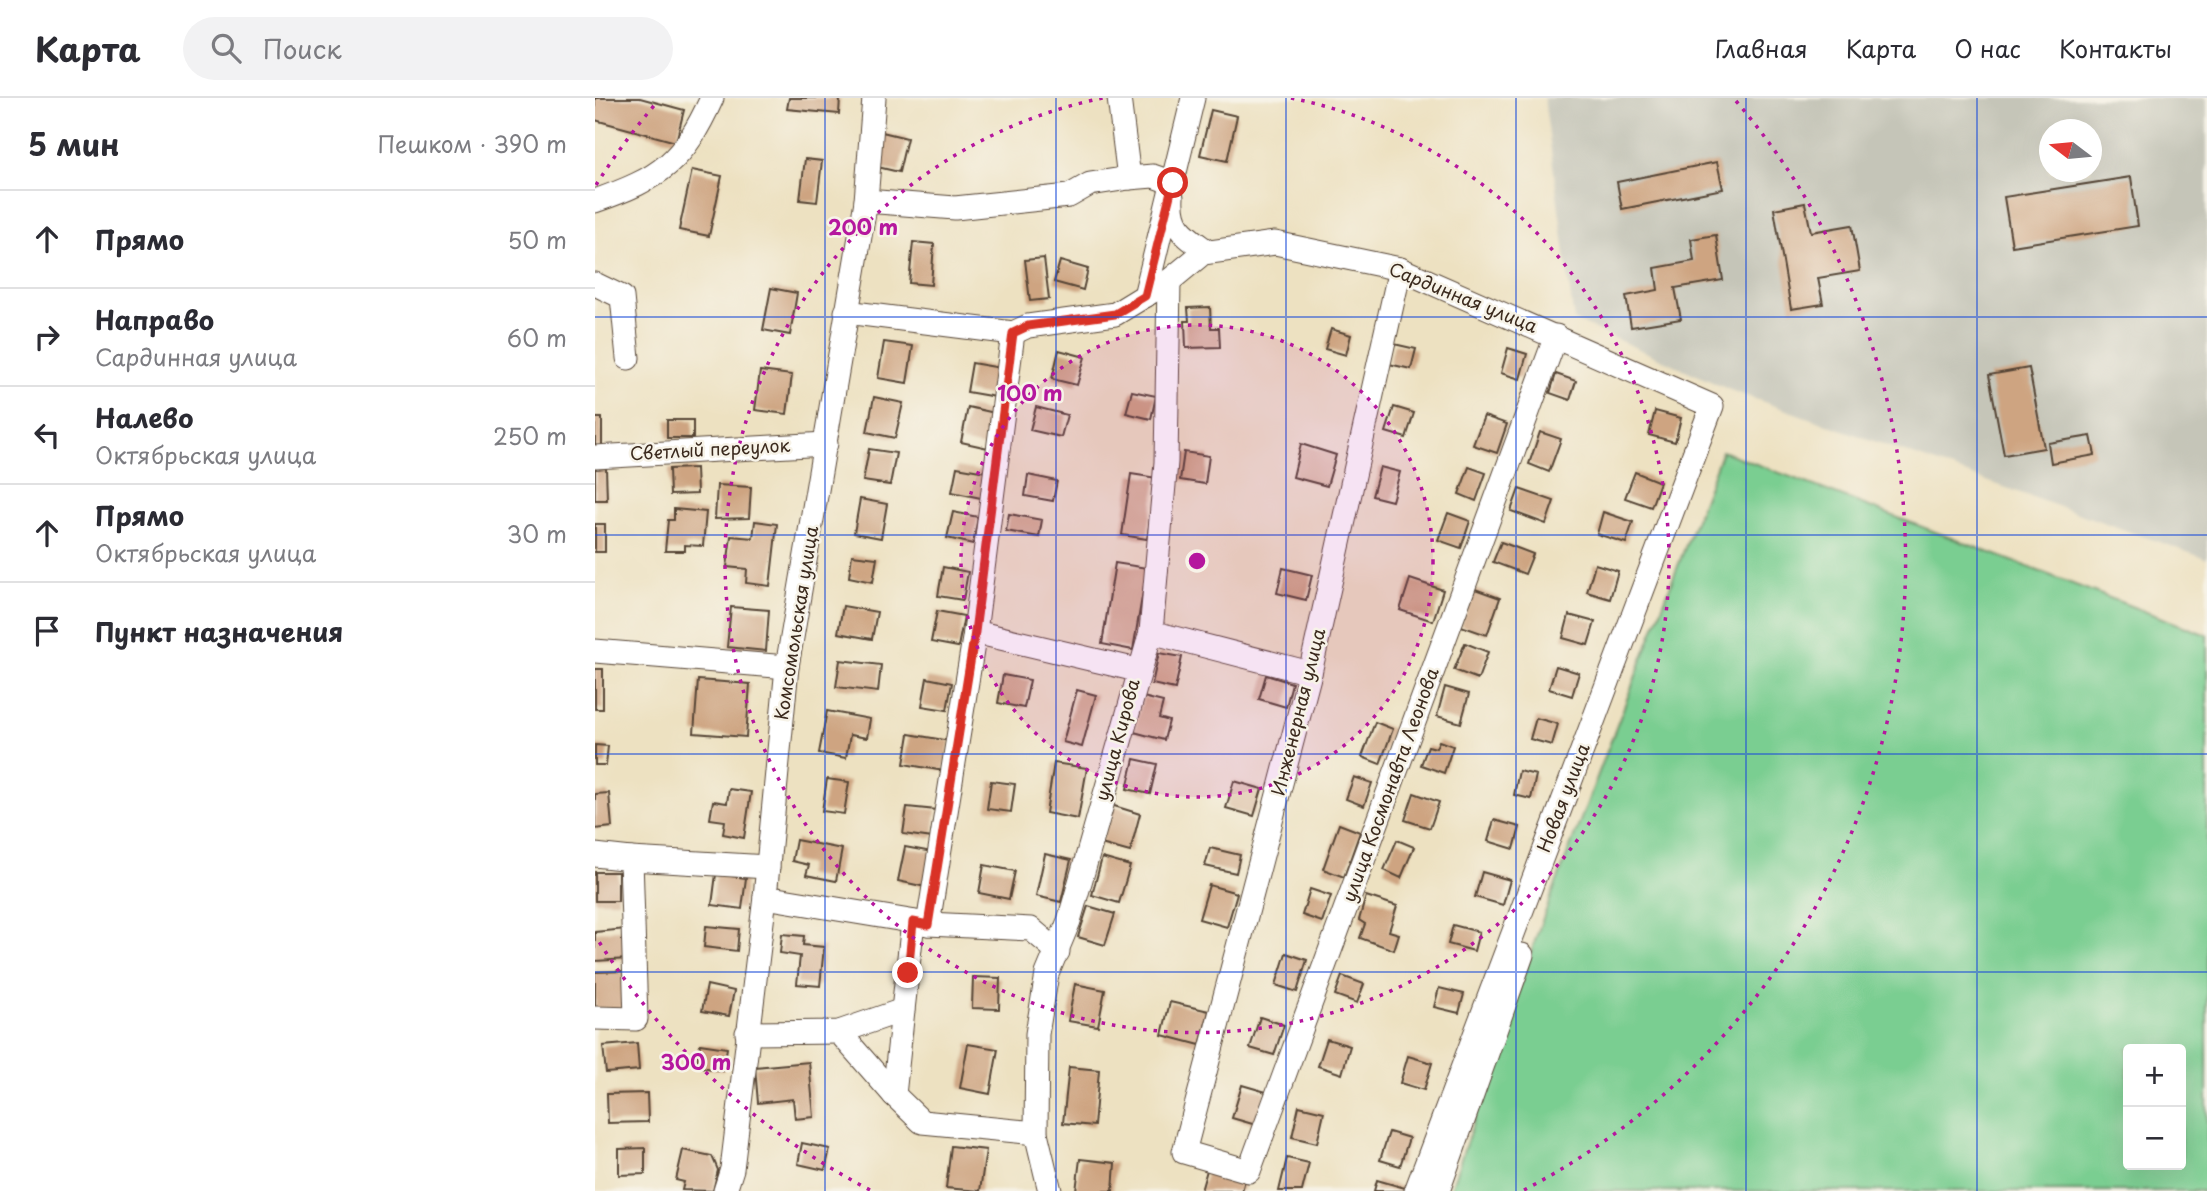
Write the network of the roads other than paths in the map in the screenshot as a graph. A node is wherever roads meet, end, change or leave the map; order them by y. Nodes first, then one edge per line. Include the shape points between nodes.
1 (712, 98) edge
2 (874, 98) edge
3 (1119, 98) edge
4 (1192, 98) edge
5 (1129, 178) junction
6 (1173, 183) junction
7 (595, 201) edge
8 (866, 201) junction
9 (1208, 252) junction
10 (1400, 269) junction
11 (1169, 281) junction
12 (595, 284) edge
13 (1145, 296) junction
14 (846, 312) junction
15 (1013, 333) junction
16 (1556, 336) junction
17 (628, 358) dead end
18 (1712, 406) joint
19 (826, 444) junction
20 (595, 457) edge
21 (975, 632) junction
22 (1151, 632) junction
23 (595, 652) edge
24 (787, 667) junction
25 (1137, 670) junction
26 (1310, 673) junction
27 (595, 855) edge
28 (631, 859) junction
29 (768, 867) junction
30 (765, 897) junction
31 (920, 923) junction
32 (1058, 952) junction
33 (1522, 955) dead end
34 (903, 1010) junction
35 (595, 1018) edge
36 (747, 1032) junction
37 (839, 1032) junction
38 (894, 1094) junction
39 (1036, 1133) junction
40 (1184, 1152) joint
41 (725, 1191) edge
42 (1049, 1191) edge
43 (1416, 1191) edge
44 (1438, 1191) edge

1 - 7 street via 697,132 668,169
2 - 8 street, Комсомольская улица
3 - 5 street
4 - 6 street
5 - 6 street via 1153,176
5 - 8 street via 1090,184 1069,196 1018,203 955,208
6 - 9 street via 1171,215 1185,234
6 - 13 street
8 - 14 street, Комсомольская улица
9 - 10 street, Сардинная улица via 1275,243
9 - 11 street, Сардинная улица
10 - 16 street, Сардинная улица
10 - 26 street, Инженерная улица
11 - 13 street, Сардинная улица
11 - 22 street, улица Кирова via 1166,462
12 - 17 street via 622,297
13 - 15 street, Сардинная улица via 1115,314 1028,326
14 - 15 street, Сардинная улица
14 - 19 street, Комсомольская улица
15 - 21 street
16 - 18 street, Сардинная улица
16 - 40 street, улица Космонавта Леонова via 1249,1171
18 - 43 street, Новая улица
19 - 20 street, Светлый переулок
19 - 24 street, Комсомольская улица
21 - 25 street
21 - 31 street
22 - 25 street, улица Кирова
22 - 26 street
23 - 24 street
24 - 29 street, Комсомольская улица
25 - 32 street, улица Кирова
26 - 40 street, Инженерная улица
27 - 28 street
28 - 29 street
28 - 35 street via 635,1019
29 - 30 street, Комсомольская улица
30 - 31 street
30 - 36 street, Комсомольская улица
31 - 32 street via 1031,929
31 - 34 street
32 - 39 street, улица Кирова via 1047,974 1037,1034
33 - 44 street
34 - 37 street
34 - 38 street
36 - 37 street
36 - 41 street, Комсомольская улица via 732,1169
37 - 38 street
38 - 39 street via 922,1122
39 - 42 street, улица Кирова

